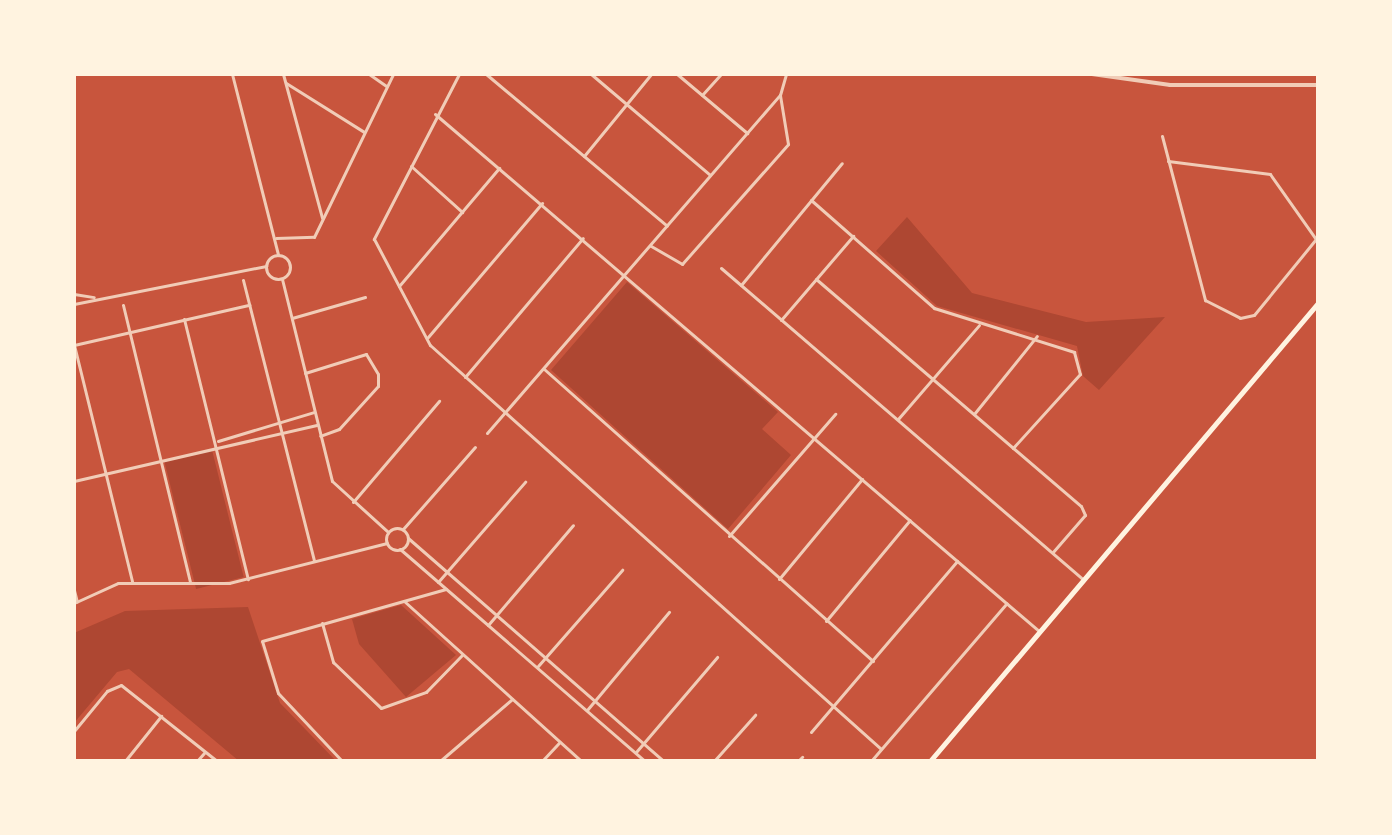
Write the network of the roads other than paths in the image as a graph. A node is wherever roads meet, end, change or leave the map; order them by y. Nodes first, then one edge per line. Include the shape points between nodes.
1 (232, 74) edge
2 (283, 74) edge
3 (369, 74) edge
4 (393, 74) edge
5 (459, 74) edge
6 (486, 74) edge
7 (591, 74) edge
8 (651, 74) edge
9 (677, 74) edge
10 (721, 74) edge
11 (1092, 74) edge
12 (787, 76) edge
13 (285, 82) junction
14 (1318, 85) edge
15 (386, 86) junction
16 (702, 95) junction
17 (780, 95) junction
18 (626, 104) junction
19 (435, 114) junction
20 (364, 132) junction
21 (747, 133) junction
22 (1162, 136) dead end
23 (584, 156) junction
24 (1168, 161) junction
25 (842, 163) dead end
26 (411, 165) junction
27 (499, 168) junction
28 (710, 175) junction
29 (811, 200) junction
30 (542, 203) junction
31 (462, 212) junction
32 (322, 218) junction
33 (667, 226) junction
34 (853, 236) junction
35 (276, 238) junction
36 (583, 238) junction
37 (1317, 241) edge
38 (651, 246) junction
39 (278, 255) junction
40 (266, 266) junction
41 (721, 268) dead end
42 (626, 275) junction
43 (282, 279) junction
44 (816, 279) junction
45 (243, 280) dead end
46 (741, 285) junction
47 (399, 286) junction
48 (74, 294) edge
49 (365, 297) dead end
50 (98, 298) junction
51 (1318, 303) edge
52 (74, 304) edge
53 (123, 305) dead end
54 (249, 305) junction
55 (292, 318) junction
56 (184, 319) junction
57 (781, 320) junction
58 (979, 325) junction
59 (130, 332) junction
60 (1037, 336) junction
61 (427, 339) junction
62 (74, 345) edge
63 (544, 369) junction
64 (305, 373) junction
65 (465, 377) junction
66 (933, 378) junction
67 (439, 401) dead end
68 (314, 412) junction
69 (835, 414) dead end
70 (974, 414) junction
71 (505, 415) junction
72 (897, 420) junction
73 (280, 421) junction
74 (317, 425) junction
75 (283, 433) junction
76 (487, 433) dead end
77 (320, 436) junction
78 (815, 438) junction
79 (215, 443) junction
80 (475, 447) dead end
81 (1013, 448) junction
82 (160, 459) junction
83 (105, 472) junction
84 (862, 479) junction
85 (74, 481) edge
86 (525, 482) dead end
87 (352, 502) junction
88 (910, 520) junction
89 (573, 525) dead end
90 (403, 529) junction
91 (388, 532) junction
92 (729, 536) junction
93 (408, 538) junction
94 (387, 543) junction
95 (400, 549) junction
96 (1052, 553) junction
97 (314, 560) junction
98 (957, 561) junction
99 (622, 570) dead end
100 (447, 572) junction
101 (248, 579) junction
102 (779, 579) junction
103 (132, 581) junction
104 (1084, 581) junction
105 (190, 582) junction
106 (438, 582) junction
107 (446, 589) junction
108 (74, 590) edge
109 (404, 601) junction
110 (75, 602) edge
111 (1007, 603) junction
112 (669, 612) dead end
113 (497, 615) junction
114 (826, 621) junction
115 (322, 623) junction
116 (488, 625) junction
117 (1040, 632) junction
118 (462, 655) junction
119 (717, 657) dead end
120 (545, 658) junction
121 (873, 661) junction
122 (536, 667) junction
123 (512, 699) junction
124 (594, 700) junction
125 (832, 707) junction
126 (586, 710) junction
127 (755, 715) dead end
128 (161, 716) junction
129 (74, 731) edge
130 (811, 732) dead end
131 (560, 742) junction
132 (643, 743) junction
133 (881, 749) junction
134 (204, 753) junction
135 (635, 753) junction
136 (125, 761) edge
137 (197, 761) edge
138 (217, 761) edge
139 (342, 761) edge
140 (440, 761) edge
141 (542, 761) edge
142 (581, 761) edge
143 (645, 761) edge
144 (664, 761) edge
145 (714, 761) edge
146 (871, 761) edge
147 (930, 761) edge

1 - 35 street
2 - 13 street
3 - 15 street
4 - 15 street
5 - 19 street
6 - 23 street
7 - 18 street
8 - 18 street
9 - 16 street
10 - 16 street
11 - 14 street via 1170,85
12 - 17 street
13 - 20 street
13 - 32 street
15 - 20 street
16 - 21 street
17 - 21 street
17 - 38 street via 788,144 682,264
18 - 23 street
18 - 28 street
19 - 26 street
19 - 27 street
20 - 32 street
21 - 28 street
22 - 24 street
23 - 33 street
24 - 37 street via 1270,174
24 - 37 street via 1201,295 1248,318
25 - 29 street
26 - 31 street
26 - 47 street via 374,239
27 - 30 street
27 - 31 street
28 - 33 street
29 - 34 street
29 - 46 street
30 - 36 street
30 - 61 street
31 - 47 street
32 - 35 street via 310,241
33 - 38 street
34 - 44 street
34 - 58 street via 934,308
35 - 39 street
36 - 42 street
36 - 65 street
38 - 42 street
39 - 40 street
39 - 43 street via 291,265
40 - 43 street
40 - 50 street
41 - 46 street
42 - 63 street
42 - 78 street
43 - 55 street
44 - 57 street
44 - 66 street
45 - 54 street
46 - 57 street
47 - 61 street
48 - 50 street
49 - 55 street
50 - 52 street
51 - 104 main road
53 - 59 street
54 - 56 street
54 - 73 street
55 - 64 street
56 - 59 street
56 - 79 street
57 - 72 street
58 - 60 street
58 - 66 street
59 - 62 street
59 - 82 street
60 - 70 street
60 - 81 street via 1069,348 1081,369
61 - 65 street
62 - 83 street
63 - 71 street
63 - 92 street
64 - 68 street
64 - 77 street via 366,354 378,374 378,386 339,429
65 - 71 street
66 - 70 street
66 - 72 street
67 - 87 street
68 - 73 street
68 - 74 street
69 - 78 street
70 - 81 street
71 - 76 street
71 - 125 street
72 - 96 street
73 - 75 street
73 - 79 street
74 - 75 street
74 - 77 street
75 - 79 street
75 - 97 street
77 - 87 street via 332,481
78 - 84 street
78 - 92 street
79 - 82 street
79 - 101 street
80 - 90 street
81 - 96 street via 1084,510
82 - 83 street
82 - 105 street
83 - 85 street
83 - 103 street
84 - 88 street
84 - 102 street
86 - 100 street
87 - 91 street
88 - 98 street
88 - 114 street
89 - 113 street
90 - 91 street
90 - 93 street
91 - 94 street
92 - 102 street
93 - 95 street
93 - 100 street
94 - 95 street
94 - 97 street
95 - 106 street
96 - 104 street
97 - 101 street
98 - 111 street
98 - 121 street
99 - 120 street
100 - 106 street
100 - 113 street
101 - 105 street
102 - 114 street
103 - 105 street
103 - 110 street
104 - 117 main road
106 - 107 street
107 - 109 street
107 - 116 street
108 - 110 street
109 - 115 street
109 - 118 street
111 - 117 street
111 - 133 street
112 - 124 street
113 - 116 street
113 - 120 street
114 - 121 street
115 - 118 street via 333,662 381,708 426,692
115 - 139 street via 262,641 278,693 300,725
116 - 122 street
117 - 147 main road
118 - 123 street
119 - 132 street
120 - 122 street
120 - 124 street
121 - 125 street
122 - 126 street
123 - 131 street
123 - 140 street
124 - 126 street
124 - 132 street
125 - 130 street
125 - 133 street
126 - 135 street
127 - 145 street
128 - 129 street via 116,685
128 - 134 street
128 - 136 street
131 - 141 street
131 - 142 street
132 - 135 street
132 - 144 street
133 - 146 street
134 - 137 street
134 - 138 street
135 - 143 street

